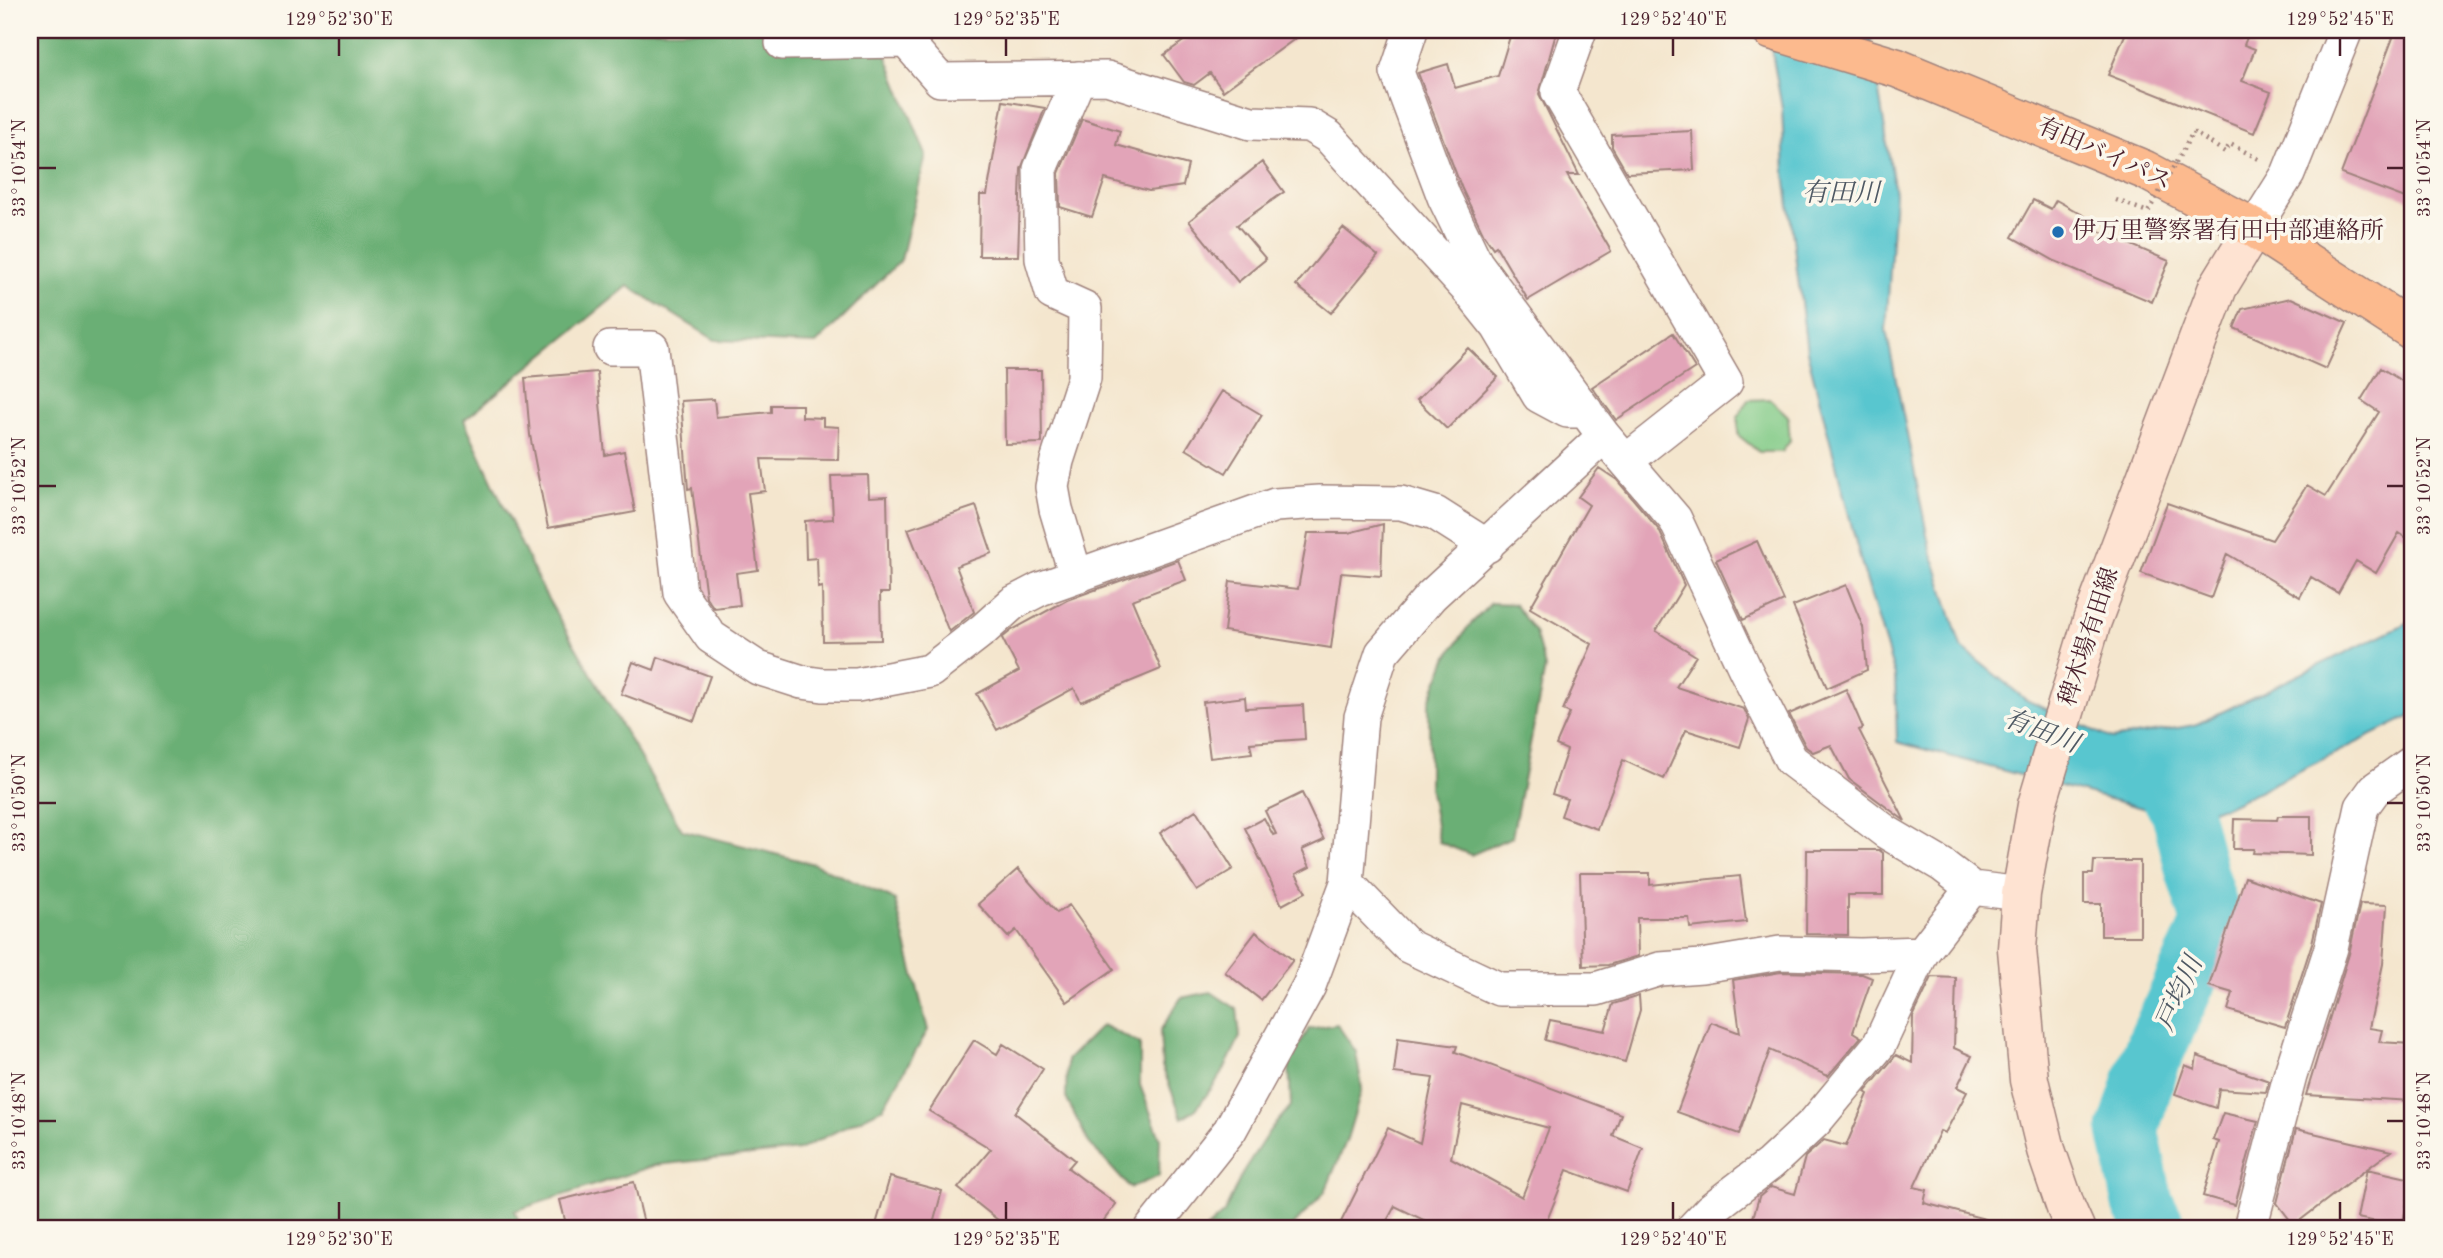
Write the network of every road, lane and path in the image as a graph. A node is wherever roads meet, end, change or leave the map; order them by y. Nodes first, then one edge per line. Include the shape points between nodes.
1 (1411, 30) edge
2 (1580, 30) edge
3 (1771, 30) edge
4 (2346, 30) edge
5 (782, 43) dead end
6 (1079, 78) junction
7 (2259, 159) dead end
8 (2116, 200) dead end
9 (2253, 228) junction
10 (2413, 331) edge
11 (610, 348) dead end
12 (1595, 423) junction
13 (1626, 461) junction
14 (1487, 546) junction
15 (1076, 576) junction
16 (2413, 762) edge
17 (1348, 883) junction
18 (1972, 888) junction
19 (2021, 894) junction
20 (1922, 953) junction
21 (1152, 1228) edge
22 (1693, 1228) edge
23 (2075, 1228) edge
24 (2250, 1228) edge

1 - 12 street via 1397,72 1444,197 1476,262
2 - 13 street via 1558,92 1726,382
3 - 9 highway, 有田バイパス via 1897,68 2145,170
4 - 9 street via 2288,174
5 - 6 street via 906,41 940,80
6 - 12 street via 1107,78 1251,122 1310,125 1329,137 1470,292 1498,327 1539,396
6 - 15 street via 1040,169 1042,259 1052,293 1085,308 1084,378 1052,486
7 - 8 path, bridge via 2231,144 2225,152 2193,132 2148,212
9 - 10 highway, 有田バイパス
9 - 19 main road, 稗木場有田線 via 2218,287 2092,621 2037,805
11 - 15 street via 652,348 680,593 711,637 758,668 823,685 857,685 930,671 1013,603
12 - 13 street
12 - 14 street
13 - 18 street via 1675,519 1791,760 1885,832
14 - 15 street via 1435,513 1401,503 1275,505
14 - 17 street via 1432,596 1382,653 1361,717
16 - 24 street via 2375,789 2362,807 2331,948 2290,1076
17 - 20 street via 1408,946 1499,989 1596,989 1660,969 1780,953
17 - 21 street via 1310,986 1230,1130
18 - 19 street
18 - 20 street
19 - 23 main road, 稗木場有田線 via 2017,949 2029,1080 2046,1150
20 - 22 street via 1879,1045 1815,1122

